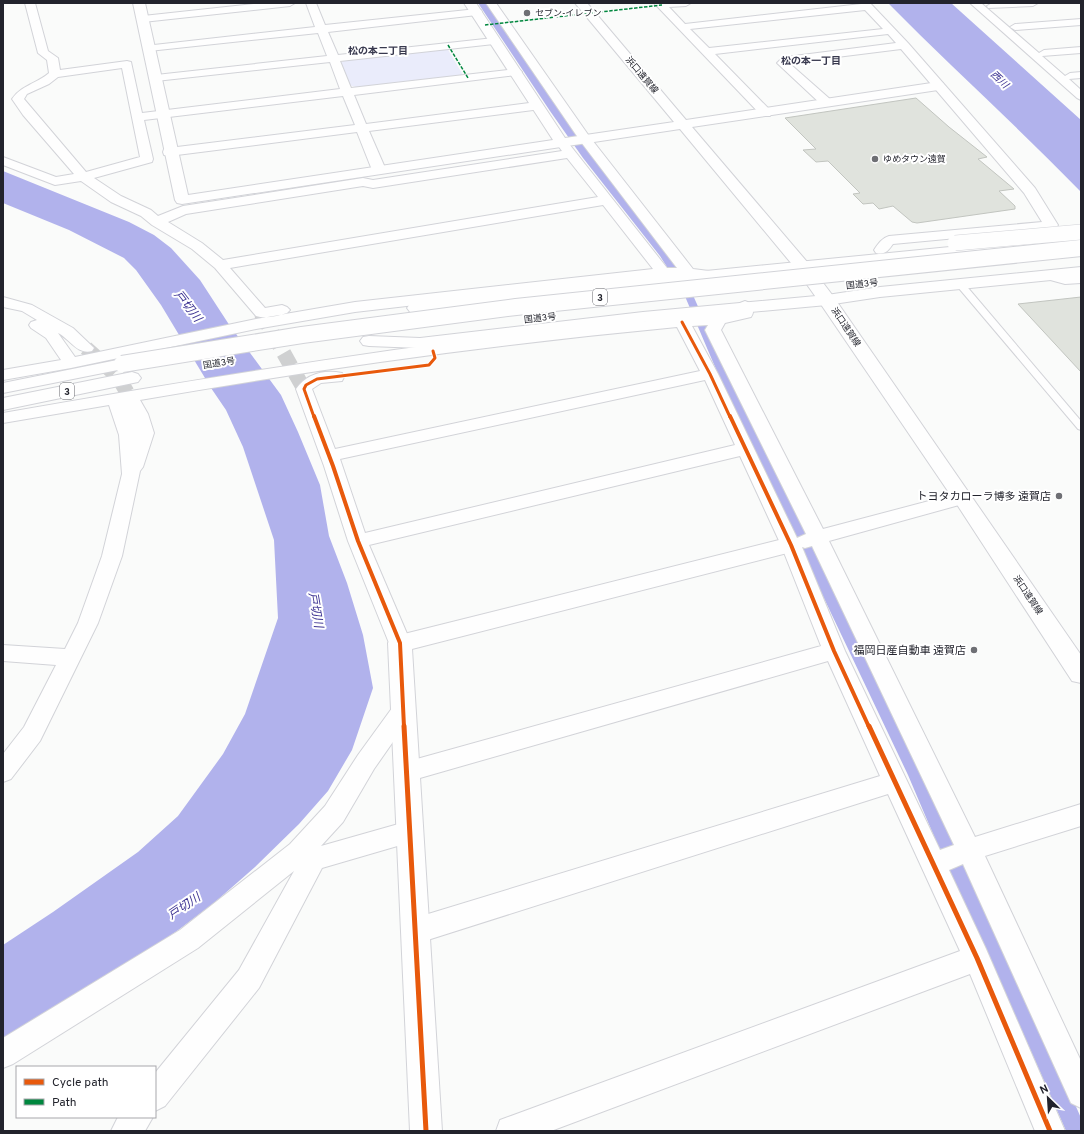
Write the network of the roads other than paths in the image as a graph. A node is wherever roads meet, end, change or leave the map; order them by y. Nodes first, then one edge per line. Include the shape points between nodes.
1 (30, 3) edge
2 (140, 3) edge
3 (290, 3) edge
4 (311, 3) edge
5 (491, 3) edge
6 (580, 3) edge
7 (686, 3) edge
8 (975, 3) edge
9 (1033, 3) edge
10 (661, 4) edge
11 (990, 4) edge
12 (866, 5) edge
13 (474, 8) edge
14 (143, 19) junction
15 (1081, 22) edge
16 (1015, 27) junction
17 (682, 28) junction
18 (321, 29) junction
19 (890, 31) junction
20 (494, 40) junction
21 (904, 45) junction
22 (149, 48) junction
23 (1081, 50) edge
24 (707, 52) junction
25 (1044, 53) junction
26 (332, 58) junction
27 (516, 72) junction
28 (55, 74) junction
29 (1076, 75) edge
30 (156, 78) junction
31 (1081, 85) edge
32 (938, 86) junction
33 (347, 91) junction
34 (1081, 96) edge
35 (827, 103) junction
36 (536, 106) junction
37 (162, 113) junction
38 (766, 113) junction
39 (137, 117) junction
40 (684, 125) junction
41 (361, 128) junction
42 (585, 138) junction
43 (561, 142) junction
44 (169, 152) junction
45 (570, 154) junction
46 (3, 161) edge
47 (379, 170) junction
48 (83, 177) junction
49 (182, 200) junction
50 (606, 200) junction
51 (152, 218) junction
52 (1079, 240) edge
53 (881, 250) junction
54 (864, 259) junction
55 (1081, 262) edge
56 (220, 265) junction
57 (802, 266) junction
58 (663, 272) junction
59 (1081, 272) edge
60 (688, 273) junction
61 (722, 275) junction
62 (1048, 275) junction
63 (1081, 279) edge
64 (960, 284) junction
65 (827, 300) junction
66 (422, 303) junction
67 (745, 306) junction
68 (719, 319) junction
69 (682, 322) junction
70 (368, 341) junction
71 (427, 347) junction
72 (86, 348) tunnel mouth
73 (71, 362) junction
74 (135, 363) junction
75 (710, 374) junction
76 (3, 375) edge
77 (3, 389) edge
78 (123, 399) junction
79 (3, 404) edge
80 (3, 418) edge
81 (1081, 427) edge
82 (744, 449) junction
83 (328, 456) junction
84 (963, 498) junction
85 (818, 538) junction
86 (358, 541) junction
87 (791, 545) junction
88 (400, 643) junction
89 (834, 651) junction
90 (3, 653) edge
91 (71, 658) junction
92 (1081, 674) edge
93 (403, 710) junction
94 (3, 772) edge
95 (406, 772) junction
96 (896, 781) junction
97 (1081, 815) edge
98 (409, 832) junction
99 (969, 850) junction
100 (309, 853) junction
101 (934, 864) junction
102 (414, 931) junction
103 (977, 958) junction
104 (3, 1054) edge
105 (1081, 1093) edge
106 (156, 1095) edge
107 (137, 1118) edge
108 (126, 1131) edge
109 (426, 1131) edge
110 (511, 1131) edge
111 (1050, 1131) edge

1 - 28 street via 43,53 52,58
2 - 14 main road
3 - 14 street
4 - 18 street
5 - 42 street
6 - 40 main road, 浜口遠賀線
7 - 10 street
8 - 34 street
9 - 11 street
10 - 17 street
11 - 16 street
12 - 17 street
12 - 19 street
13 - 18 street
13 - 20 main road
14 - 22 main road
15 - 16 street
16 - 25 street
17 - 24 street
18 - 22 street
18 - 26 street
19 - 21 street
19 - 24 street
20 - 26 street
20 - 27 main road
21 - 32 street
21 - 35 street via 786,60 783,64
22 - 30 main road
23 - 25 street
24 - 38 street
25 - 29 street
26 - 30 street
26 - 33 street
27 - 33 street
27 - 36 main road
28 - 39 street via 127,64
28 - 48 street via 45,82 23,92 18,99
29 - 31 street
30 - 37 main road
32 - 35 main road
32 - 53 street via 1030,191 1051,224 889,240
33 - 37 street
33 - 41 street
35 - 38 main road
36 - 41 street
36 - 43 main road
37 - 39 street
37 - 44 main road
38 - 40 main road
39 - 48 street via 147,159
40 - 42 main road
40 - 57 main road, 浜口遠賀線
41 - 44 street
41 - 47 street
42 - 43 main road
42 - 60 street
43 - 45 street
43 - 47 main road
44 - 49 main road
45 - 50 street
45 - 51 street via 373,184 363,182 183,210
46 - 48 street via 55,181
47 - 49 main road
48 - 51 street via 116,199
49 - 51 street
50 - 56 street
50 - 58 street
51 - 56 street via 197,246
52 - 53 street, bridge via 955,243
52 - 54 main road
52 - 74 main road, 国道3号 / 3, bridge via 327,331
53 - 54 street
54 - 57 main road
55 - 70 main road, 国道3号 / 3 via 630,308
56 - 66 street via 261,313 402,291 418,292
57 - 61 main road
57 - 65 main road, 浜口遠賀線
58 - 60 street
58 - 66 street
59 - 62 main road
60 - 61 street
61 - 66 main road
62 - 63 street via 1065,280
62 - 64 main road
64 - 65 main road
64 - 81 lane
65 - 67 main road
65 - 84 main road, 浜口遠賀線
66 - 74 main road, bridge
66 - 74 street via 355,307 256,324
67 - 68 street via 745,314
67 - 71 main road
68 - 69 street
68 - 85 street via 713,330
69 - 71 street
69 - 75 street
70 - 71 main road
70 - 74 main road, 国道3号 / 3 via 293,351
71 - 78 street
71 - 83 street via 435,358 427,365 317,379 306,385 304,389
72 - 73 street via 67,331 27,308 3,302 52,335
73 - 74 street
73 - 76 street
74 - 77 main road, 国道3号 / 3
74 - 79 main road, 国道3号 / 3
75 - 82 street
75 - 83 street
78 - 80 street
78 - 91 street via 139,414 145,434 131,474 112,556 88,623
82 - 86 street
82 - 87 street
83 - 86 street
84 - 85 street
84 - 92 main road, 浜口遠賀線
85 - 87 street
85 - 99 street
86 - 88 street
87 - 88 main road
87 - 89 street
88 - 93 main road
89 - 95 street
89 - 96 street
90 - 91 street
91 - 94 street via 32,734
93 - 95 main road
93 - 100 street via 366,762
95 - 98 main road
96 - 101 street
96 - 102 street
97 - 99 street
98 - 100 street
98 - 102 main road
99 - 101 street
99 - 105 street
100 - 104 street via 189,939
100 - 106 street via 249,979
101 - 103 street
102 - 109 main road
103 - 110 street
103 - 111 street
107 - 108 street

